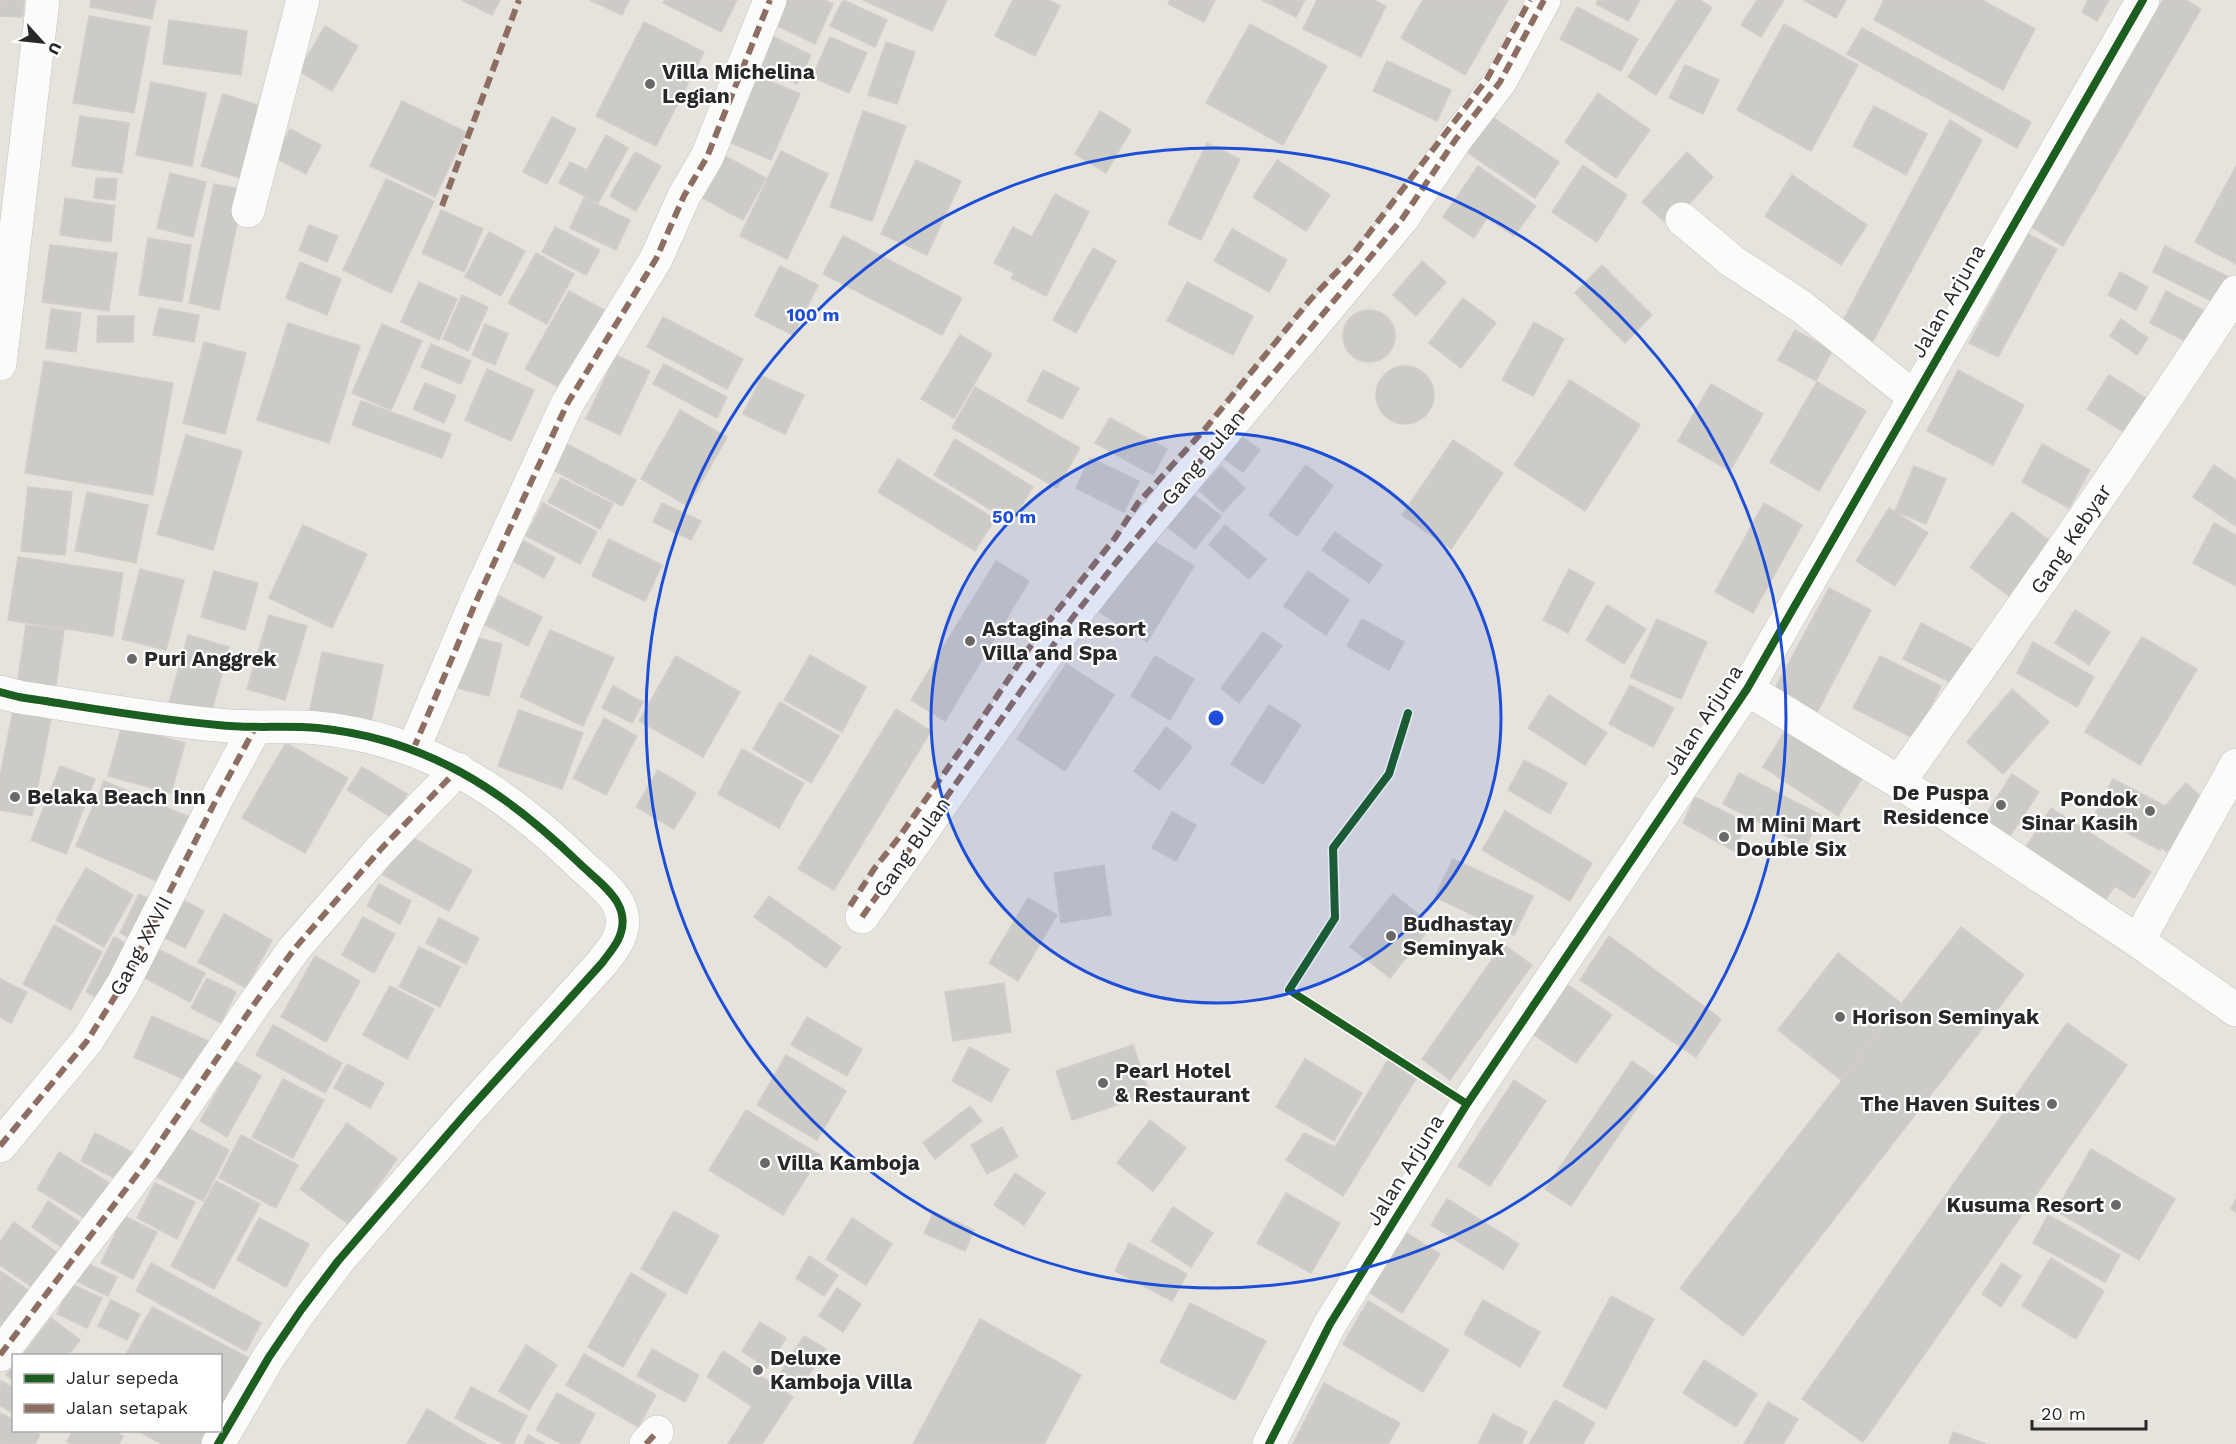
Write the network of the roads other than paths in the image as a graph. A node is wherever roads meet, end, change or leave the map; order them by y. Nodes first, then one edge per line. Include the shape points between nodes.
1 (44, 0) edge
2 (303, 0) edge
3 (770, 0) edge
4 (1530, 0) edge
5 (1544, 0) edge
6 (2143, 0) edge
7 (248, 211) dead end
8 (1682, 219) dead end
9 (2236, 292) edge
10 (0, 364) edge
11 (1914, 397) junction
12 (1747, 689) junction
13 (0, 692) edge
14 (255, 728) junction
15 (413, 750) junction
16 (2236, 765) edge
17 (458, 769) junction
18 (1899, 782) junction
19 (2138, 941) junction
20 (2236, 1010) edge
21 (0, 1146) edge
22 (0, 1355) edge
23 (218, 1444) edge
24 (1269, 1444) edge

1 - 10 street
2 - 7 street
3 - 15 street via 707,157 684,196 656,259 567,404
4 - 5 street, Gang Bulan via 1487,79 1350,258 1138,503 1038,635 874,869 856,912 1073,617 1402,219 1500,82
6 - 11 street, Jalan Arjuna
8 - 11 street
9 - 18 street, Gang Kebyar via 2028,601
11 - 12 street, Jalan Arjuna
12 - 18 street
12 - 24 street, Jalan Arjuna via 1467,1104 1330,1324
13 - 14 street
14 - 15 street via 336,730
14 - 21 street, Gang XXVII via 123,984 87,1041
15 - 17 street
16 - 19 street
17 - 22 street via 380,850 295,948 145,1164
17 - 23 street via 511,803 620,902 623,919 618,939 602,963 338,1261 269,1358
18 - 19 street
19 - 20 street

